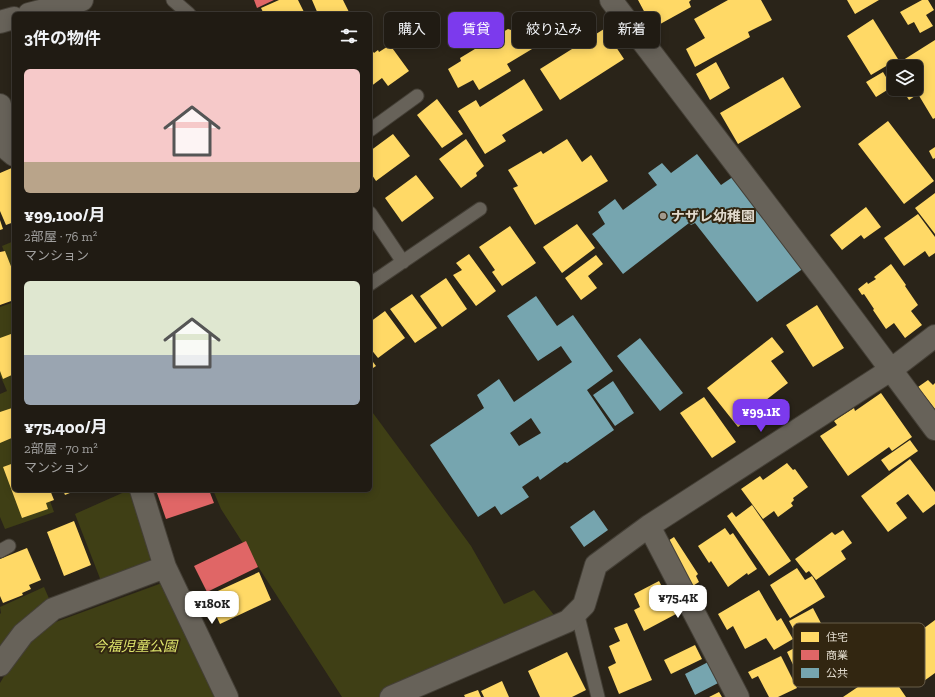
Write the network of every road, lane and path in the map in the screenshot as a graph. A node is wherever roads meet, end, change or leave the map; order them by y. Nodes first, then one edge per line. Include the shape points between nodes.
1 (82, 0) edge
2 (174, 0) edge
3 (611, 0) edge
4 (37, 12) edge
5 (187, 12) edge
6 (12, 19) edge
7 (0, 22) edge
8 (417, 96) dead end
9 (0, 105) edge
10 (372, 129) edge
11 (7, 154) edge
12 (480, 209) dead end
13 (372, 216) edge
14 (403, 262) junction
15 (372, 283) edge
16 (935, 336) edge
17 (892, 370) junction
18 (935, 428) edge
19 (141, 492) edge
20 (649, 526) junction
21 (165, 567) junction
22 (577, 612) junction
23 (0, 665) edge
24 (227, 697) edge
25 (391, 697) edge
26 (598, 697) edge
27 (738, 697) edge

1 - 4 street
2 - 5 lane
3 - 17 street
6 - 7 street
8 - 10 lane
9 - 11 street
12 - 14 lane
13 - 14 lane
14 - 15 lane
16 - 17 street
17 - 18 street
17 - 20 street
19 - 21 street
20 - 22 street via 596,565 584,605
20 - 27 street
21 - 23 street via 53,610 23,634
21 - 24 street
22 - 25 street via 568,621
22 - 26 lane

